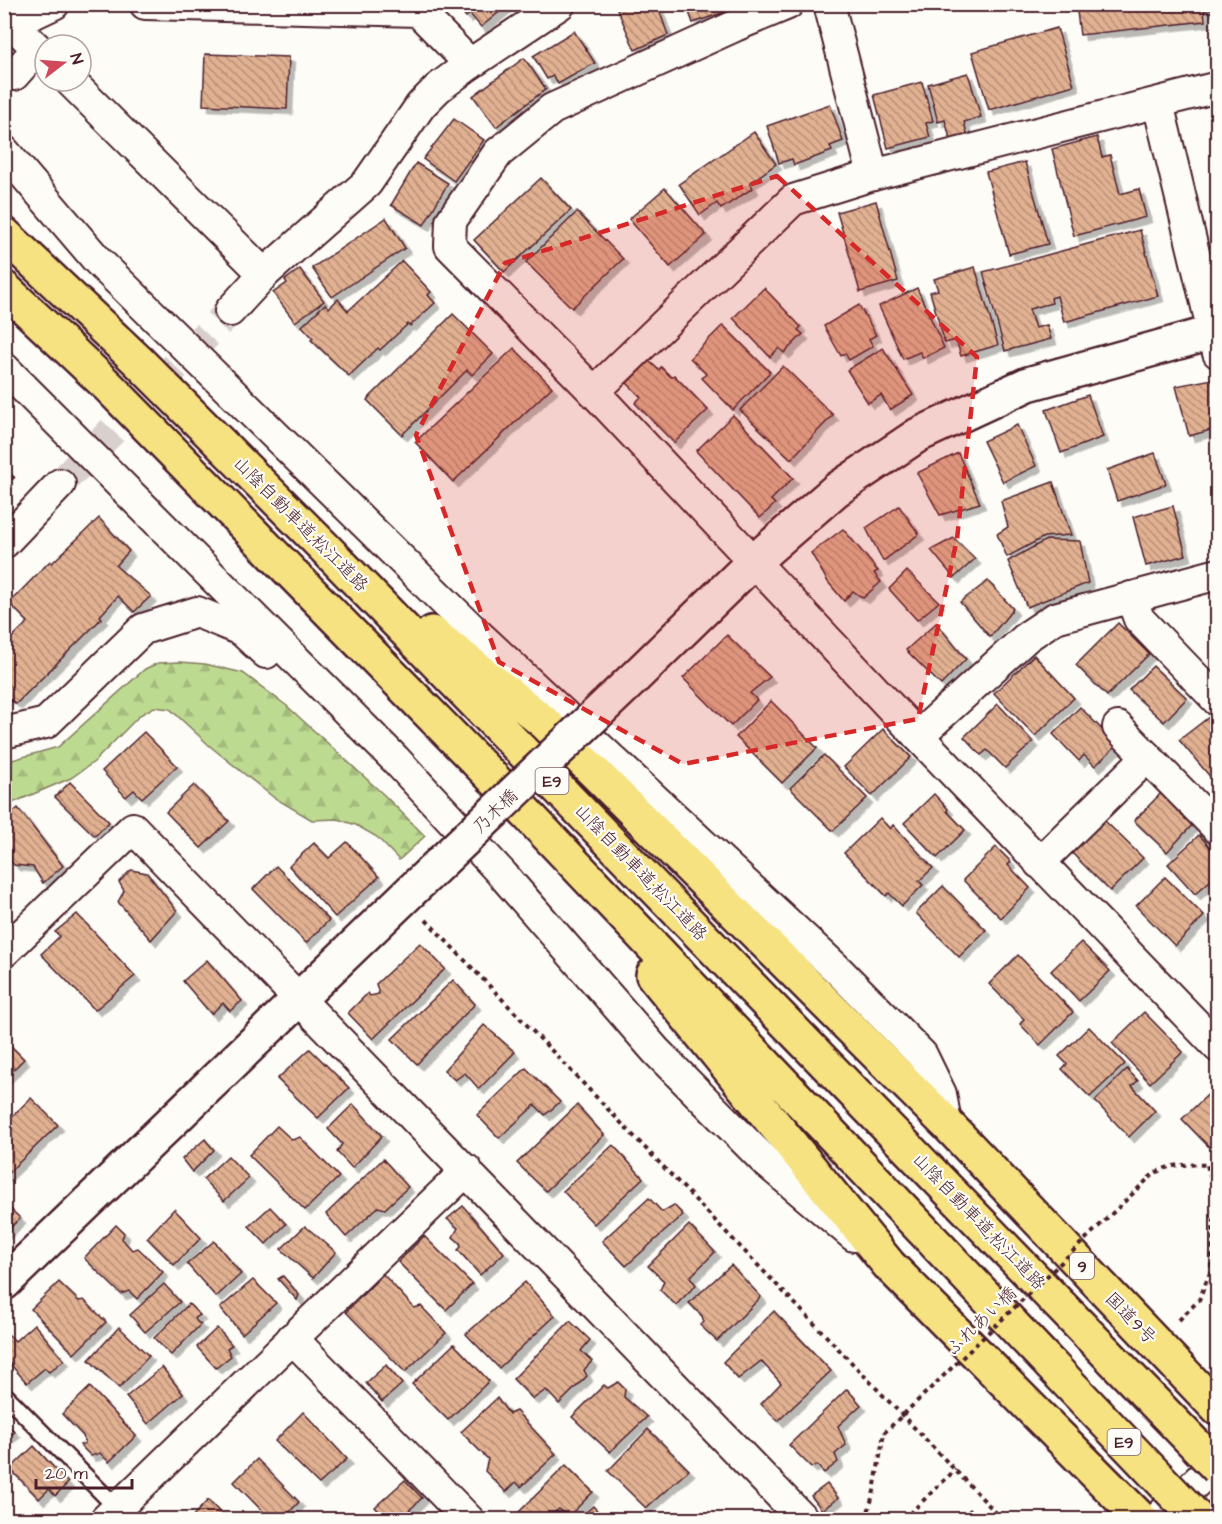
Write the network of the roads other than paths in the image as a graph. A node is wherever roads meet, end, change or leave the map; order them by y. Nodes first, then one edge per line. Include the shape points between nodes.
1 (54, 4) edge
2 (145, 4) edge
3 (560, 4) edge
4 (788, 4) edge
5 (829, 4) edge
6 (8, 20) edge
7 (33, 45) edge
8 (33, 60) edge
9 (470, 64) junction
10 (14, 75) dead end
11 (1218, 87) edge
12 (82, 93) edge
13 (1158, 103) junction
14 (4, 151) edge
15 (873, 175) junction
16 (4, 234) edge
17 (264, 274) junction
18 (4, 288) edge
19 (230, 311) tunnel mouth
20 (1216, 338) edge
21 (4, 368) edge
22 (594, 392) junction
23 (60, 484) tunnel mouth
24 (4, 543) edge
25 (323, 546) junction
26 (753, 562) junction
27 (1218, 574) edge
28 (1131, 597) junction
29 (1218, 700) edge
30 (1118, 727) dead end
31 (4, 733) edge
32 (918, 736) junction
33 (1147, 757) junction
34 (395, 759) junction
35 (491, 776) junction
36 (1218, 829) edge
37 (1039, 863) junction
38 (4, 952) edge
39 (301, 999) junction
40 (1216, 1043) edge
41 (946, 1123) junction
42 (467, 1170) junction
43 (889, 1265) junction
44 (4, 1284) edge
45 (292, 1338) junction
46 (4, 1394) edge
47 (1218, 1409) edge
48 (1218, 1462) edge
49 (1218, 1468) edge
50 (117, 1516) edge
51 (469, 1520) edge
52 (804, 1520) edge
53 (1142, 1520) edge
54 (1156, 1520) edge
55 (1199, 1520) edge

1 - 6 street
2 - 9 street via 418,11
3 - 9 street
4 - 22 street via 552,109 498,153 451,221 450,246
5 - 15 street
6 - 7 street
8 - 10 street
9 - 17 street via 425,101 367,183
11 - 13 street
12 - 17 street
13 - 15 street
13 - 20 street
14 - 41 street via 115,278 471,628 837,969 922,1055 941,1094
15 - 22 street via 793,200
16 - 25 highway, 山陰自動車道;松江道路 / E9
17 - 19 street
18 - 35 highway, E9 via 109,387
20 - 26 street, 乃木橋 via 1028,384 918,435 836,490
21 - 34 street
22 - 26 street
23 - 24 street
25 - 41 highway, 国道9号 via 545,723
25 - 49 highway, 山陰自動車道;松江道路 / E9, bridge
26 - 32 street
26 - 39 street, 乃木橋, bridge
27 - 28 street
28 - 29 street via 1139,619
28 - 32 street via 1055,618 1028,636
30 - 33 street
31 - 34 street via 46,723 143,629 197,612 241,630 332,716
32 - 37 street
33 - 36 street
33 - 37 street
34 - 43 street via 656,1051 765,1161
35 - 43 highway
35 - 55 highway, E9, bridge
37 - 40 street
38 - 39 street via 134,828
39 - 42 street
39 - 44 street, 乃木橋
41 - 47 highway, 国道9号 / 9
42 - 45 street
42 - 52 street
43 - 53 highway
45 - 50 street
45 - 51 street
46 - 50 lane
48 - 54 street

